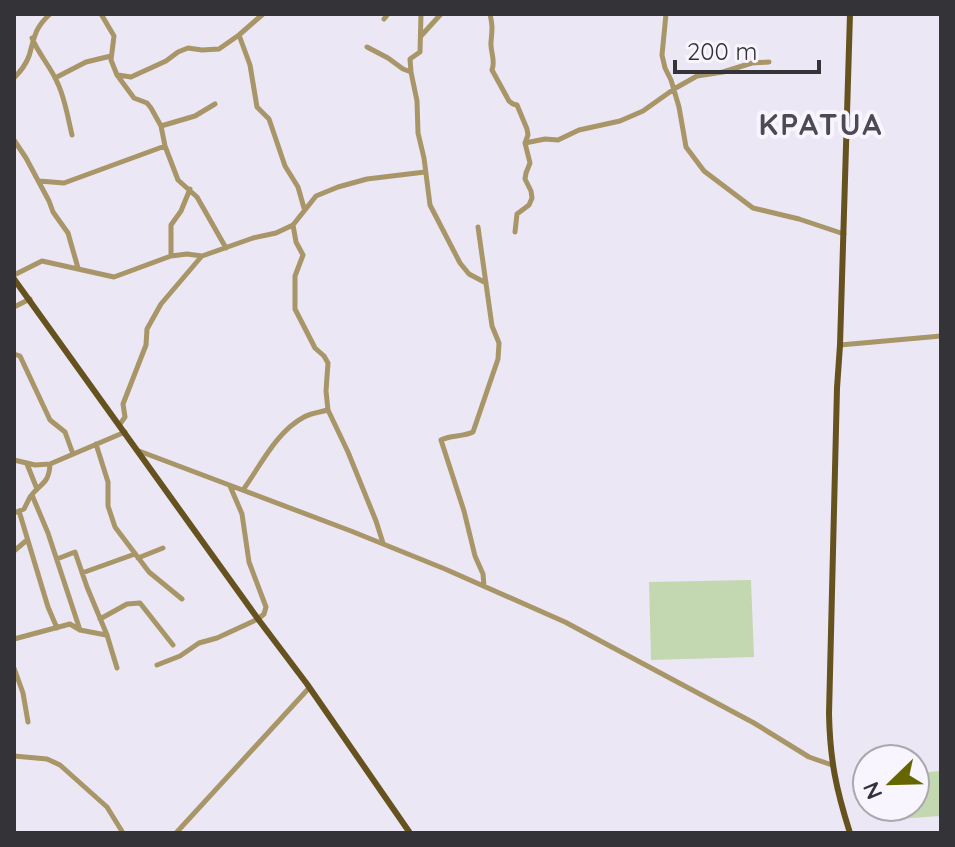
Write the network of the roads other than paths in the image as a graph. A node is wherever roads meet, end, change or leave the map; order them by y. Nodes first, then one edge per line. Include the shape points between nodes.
1 (50, 14) edge
2 (101, 14) edge
3 (263, 14) edge
4 (421, 14) edge
5 (441, 14) edge
6 (490, 14) edge
7 (666, 14) edge
8 (850, 14) edge
9 (239, 35) junction
10 (420, 37) junction
11 (32, 38) junction
12 (367, 47) dead end
13 (111, 56) junction
14 (769, 62) dead end
15 (411, 72) junction
16 (117, 75) junction
17 (14, 78) edge
18 (55, 78) junction
19 (674, 89) junction
20 (215, 104) dead end
21 (161, 126) junction
22 (72, 135) dead end
23 (14, 140) edge
24 (525, 143) junction
25 (165, 146) junction
26 (425, 172) junction
27 (38, 181) junction
28 (190, 189) junction
29 (304, 209) junction
30 (293, 225) junction
31 (478, 227) dead end
32 (515, 232) dead end
33 (844, 234) junction
34 (226, 248) junction
35 (171, 256) junction
36 (202, 256) junction
37 (78, 269) junction
38 (14, 277) edge
39 (486, 284) junction
40 (30, 299) junction
41 (14, 307) edge
42 (941, 336) edge
43 (840, 345) junction
44 (14, 354) edge
45 (328, 410) junction
46 (120, 424) junction
47 (125, 432) junction
48 (96, 444) junction
49 (136, 450) junction
50 (73, 454) junction
51 (14, 460) edge
52 (26, 463) junction
53 (50, 464) junction
54 (230, 485) junction
55 (243, 490) junction
56 (35, 492) junction
57 (16, 512) edge
58 (27, 539) junction
59 (383, 544) junction
60 (163, 548) dead end
61 (14, 551) edge
62 (136, 556) junction
63 (57, 559) junction
64 (82, 573) junction
65 (484, 586) junction
66 (182, 599) dead end
67 (100, 619) junction
68 (258, 619) junction
69 (57, 628) junction
70 (80, 630) junction
71 (107, 635) junction
72 (14, 639) edge
73 (173, 645) dead end
74 (157, 665) dead end
75 (14, 668) edge
76 (117, 668) dead end
77 (309, 688) junction
78 (28, 722) dead end
79 (14, 756) edge
80 (832, 765) junction
81 (405, 825) junction
82 (123, 833) edge
83 (176, 833) edge
84 (399, 833) edge
85 (410, 833) edge
86 (850, 833) edge

1 - 11 street
2 - 13 street via 114,36
3 - 9 street
4 - 10 street
5 - 10 street
6 - 24 street via 492,70 509,101 517,105 527,129
7 - 19 street via 662,55
8 - 33 main road
9 - 16 street via 219,49 188,48 131,77
9 - 29 street via 257,107 269,119
10 - 15 street via 420,52 410,59
11 - 17 street via 28,58
11 - 18 street
12 - 15 street
13 - 16 street
13 - 18 street
14 - 19 street via 697,76
15 - 26 street
16 - 21 street via 134,98 147,103
18 - 22 street
19 - 24 street via 620,121 558,140
19 - 33 street via 686,147 704,171 753,208
20 - 21 street
21 - 25 street
23 - 27 street
24 - 32 street via 530,163 525,179 532,198 517,214
25 - 27 street via 64,183
25 - 28 street via 178,180
26 - 29 street via 355,182 316,196
26 - 39 street via 430,205 460,263
27 - 37 street via 68,233
28 - 34 street
28 - 35 street via 171,225
29 - 30 street
30 - 34 street
30 - 45 street via 303,255 295,276 295,309 328,363
31 - 39 street
33 - 43 main road
34 - 36 street
35 - 36 street
35 - 37 street via 114,277
36 - 46 street via 147,329
37 - 38 street via 42,261
38 - 40 main road
39 - 65 street via 498,359 473,432 441,440
40 - 41 street
40 - 46 main road
42 - 43 street
43 - 80 main road
44 - 50 street via 20,356 50,420 65,432
45 - 55 street via 307,415 280,435
45 - 59 street
46 - 47 main road
47 - 48 street
47 - 49 main road
48 - 50 street
48 - 62 street via 115,527
49 - 54 street
49 - 68 main road
50 - 53 street
51 - 52 street
52 - 53 street
52 - 56 street
53 - 56 street via 49,476
54 - 55 street
54 - 68 street via 266,607
55 - 59 street
56 - 57 street
56 - 63 street
57 - 58 street
58 - 61 street
58 - 69 street
59 - 65 street
60 - 62 street
62 - 64 street
62 - 66 street
63 - 64 street via 75,552
63 - 70 street
64 - 67 street
65 - 80 street via 565,622
67 - 71 street
67 - 73 street via 140,603
68 - 74 street
68 - 77 main road
69 - 70 street via 70,624
69 - 72 street
70 - 71 street
71 - 76 street
75 - 78 street
77 - 81 main road
77 - 83 street
79 - 82 street via 60,765 107,807
80 - 86 main road
81 - 84 street
81 - 85 main road

